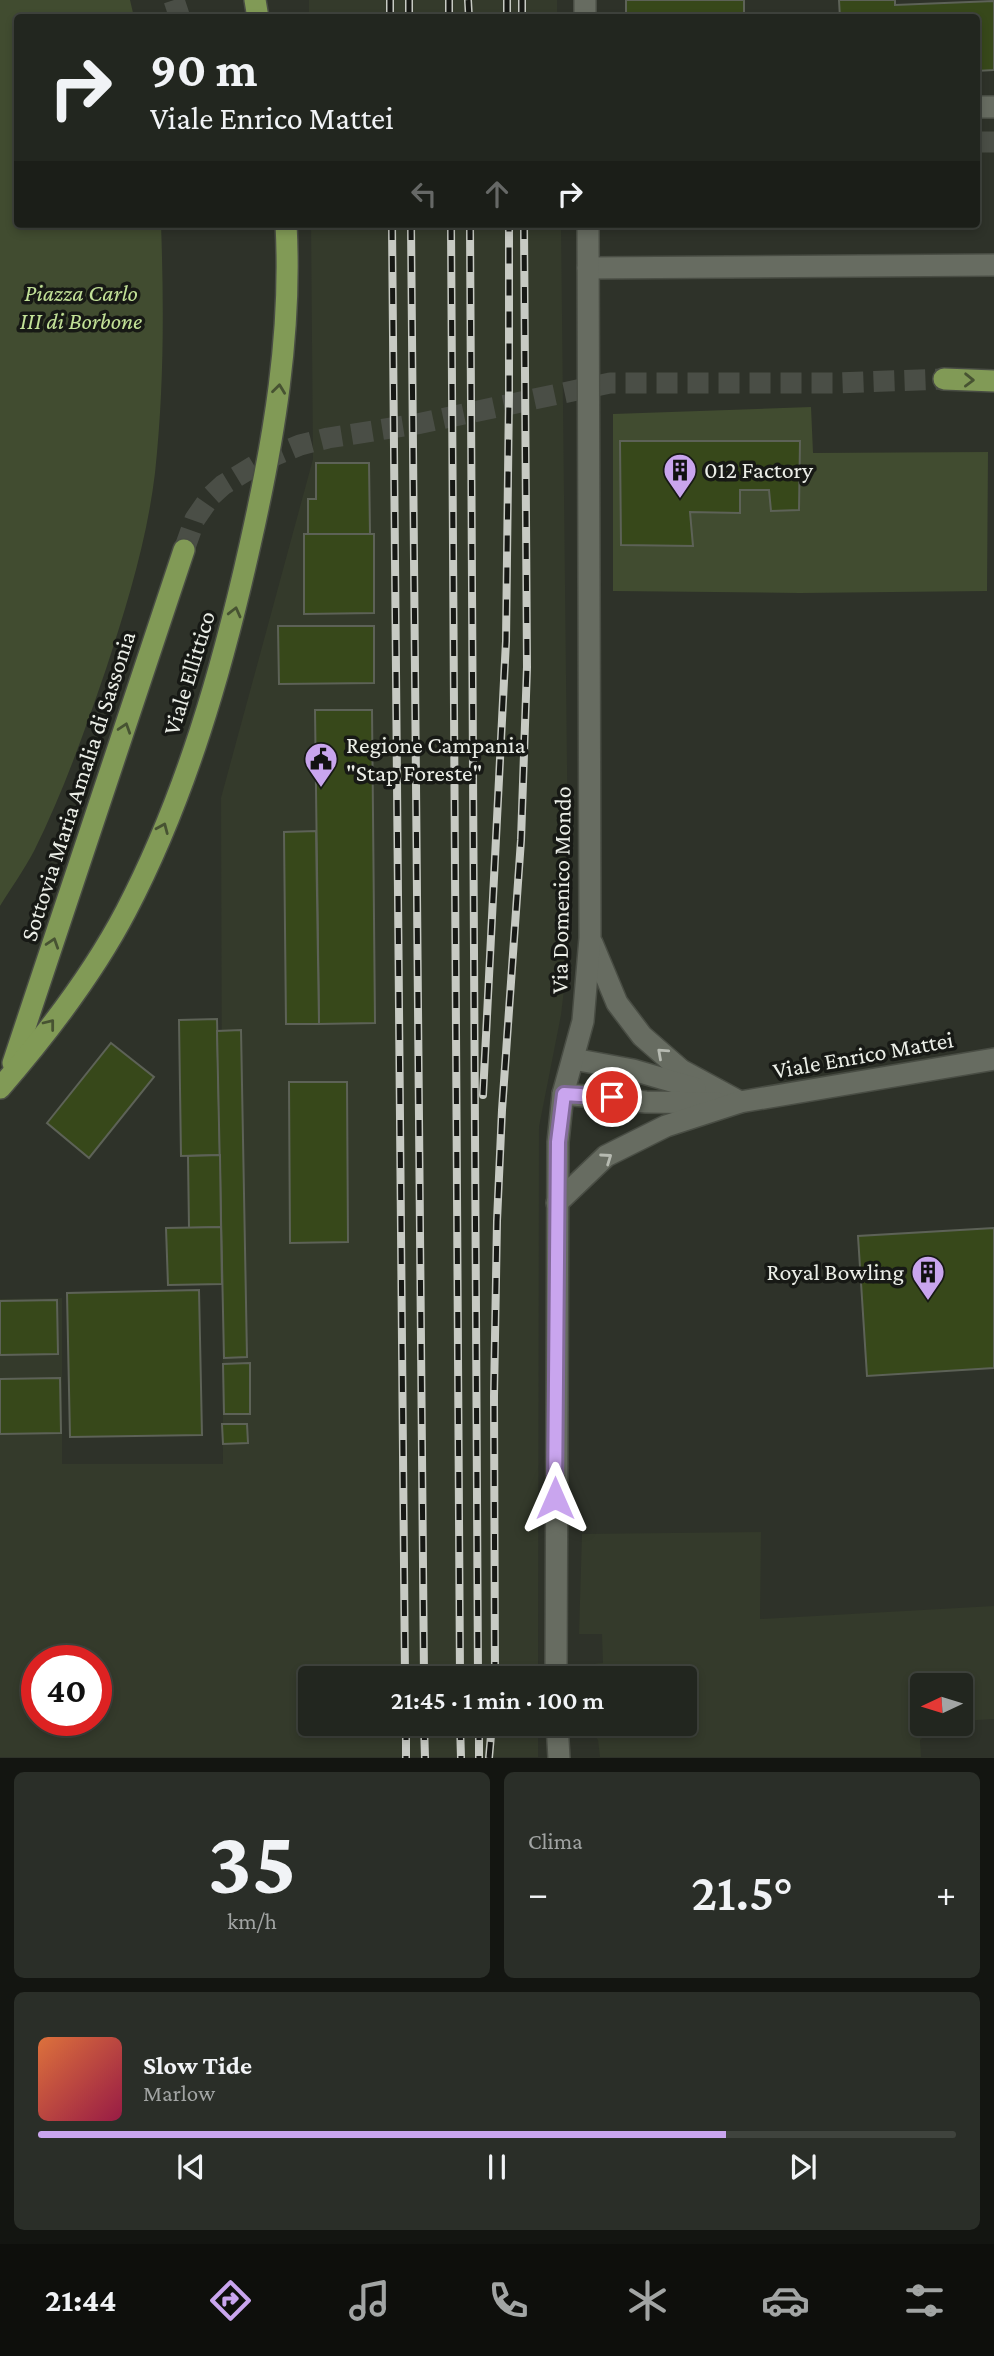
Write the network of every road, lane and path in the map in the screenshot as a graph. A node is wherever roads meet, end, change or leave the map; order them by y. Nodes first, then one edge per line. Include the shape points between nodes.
1 (286, 228) edge
2 (587, 228) edge
3 (994, 265) edge
4 (588, 268) junction
5 (944, 379) tunnel mouth
6 (994, 381) edge
7 (184, 550) tunnel mouth
8 (590, 938) junction
9 (573, 1059) junction
10 (994, 1059) edge
11 (4, 1083) edge
12 (564, 1094) junction
13 (740, 1102) junction
14 (557, 1203) junction
15 (556, 1666) edge
16 (558, 1736) edge
17 (559, 1758) edge

11 -> 1 main road, Viale Ellittico via 94,965 127,910 202,724 242,580 274,425 285,329
2 - 4 street, Via Domenico Mondo
3 - 4 street
4 - 8 street, Via Domenico Mondo
5 -> 6 main road
11 -> 7 main road, Sottovia Maria Amalia di Sassonia
8 - 9 street, Via Domenico Mondo via 583,1021
13 -> 8 street via 681,1070 642,1036 617,1003
9 - 12 street, Via Domenico Mondo
9 - 13 street, Viale Enrico Mattei via 633,1070
10 - 13 street, Viale Enrico Mattei
12 - 13 street, Viale Enrico Mattei
12 - 14 street, Via Domenico Mondo
14 -> 13 street, Viale Enrico Mattei via 606,1156 666,1126
14 - 15 street, Via Domenico Mondo
16 - 17 street

